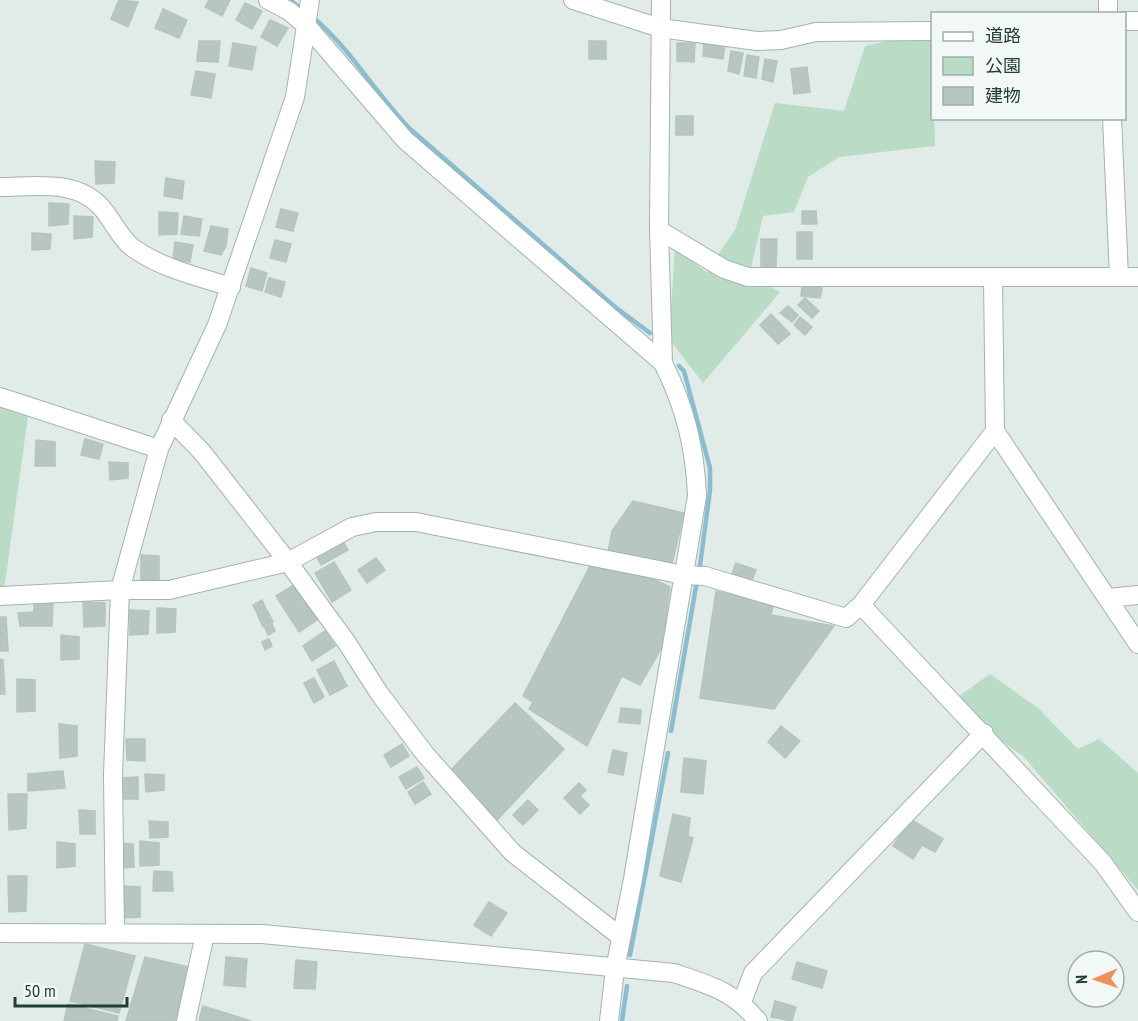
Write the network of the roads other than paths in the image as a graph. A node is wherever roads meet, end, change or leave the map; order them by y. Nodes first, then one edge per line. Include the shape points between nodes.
1 (268, 0) edge
2 (573, 0) edge
3 (661, 0) edge
4 (308, 14) edge
5 (660, 28) junction
6 (931, 31) edge
7 (1112, 120) edge
8 (0, 187) edge
9 (659, 230) junction
10 (1119, 277) junction
11 (1138, 277) edge
12 (993, 279) junction
13 (231, 287) junction
14 (663, 363) junction
15 (0, 397) edge
16 (171, 420) junction
17 (994, 431) junction
18 (159, 449) junction
19 (288, 562) junction
20 (693, 575) junction
21 (120, 590) junction
22 (1138, 595) edge
23 (0, 596) edge
24 (1108, 598) junction
25 (861, 604) junction
26 (1138, 645) edge
27 (984, 733) junction
28 (1132, 889) edge
29 (1138, 912) edge
30 (0, 933) edge
31 (115, 933) junction
32 (205, 934) junction
33 (621, 937) junction
34 (615, 969) junction
35 (742, 1002) junction
36 (186, 1021) edge
37 (609, 1021) edge
38 (758, 1021) edge

1 - 4 street via 289,11
2 - 5 street
3 - 5 street
4 - 13 street via 295,97
4 - 14 street via 405,140
5 - 6 street via 757,41 816,32
5 - 9 street
7 - 10 street
8 - 13 street via 64,186 83,194 100,206 133,249 157,263
9 - 12 street via 724,270 748,277
9 - 14 street
10 - 11 street
10 - 12 street
12 - 17 street
13 - 16 street
14 - 20 street via 683,411 694,454 697,496
15 - 18 street
16 - 18 street
16 - 19 street via 202,452
17 - 24 street
17 - 25 street
18 - 21 street
19 - 20 street via 352,527 376,522 416,522
19 - 21 street via 169,590
19 - 33 street via 425,754 513,853
20 - 25 street via 846,618
20 - 33 street
21 - 23 street
21 - 31 street via 113,775
22 - 24 street
24 - 26 street
25 - 27 street
27 - 28 street via 1030,788
27 - 35 street via 753,973
28 - 29 street
30 - 31 street
31 - 32 street
32 - 34 street via 262,934
32 - 36 street
33 - 34 street
34 - 35 street via 674,974
34 - 37 street
35 - 38 street

